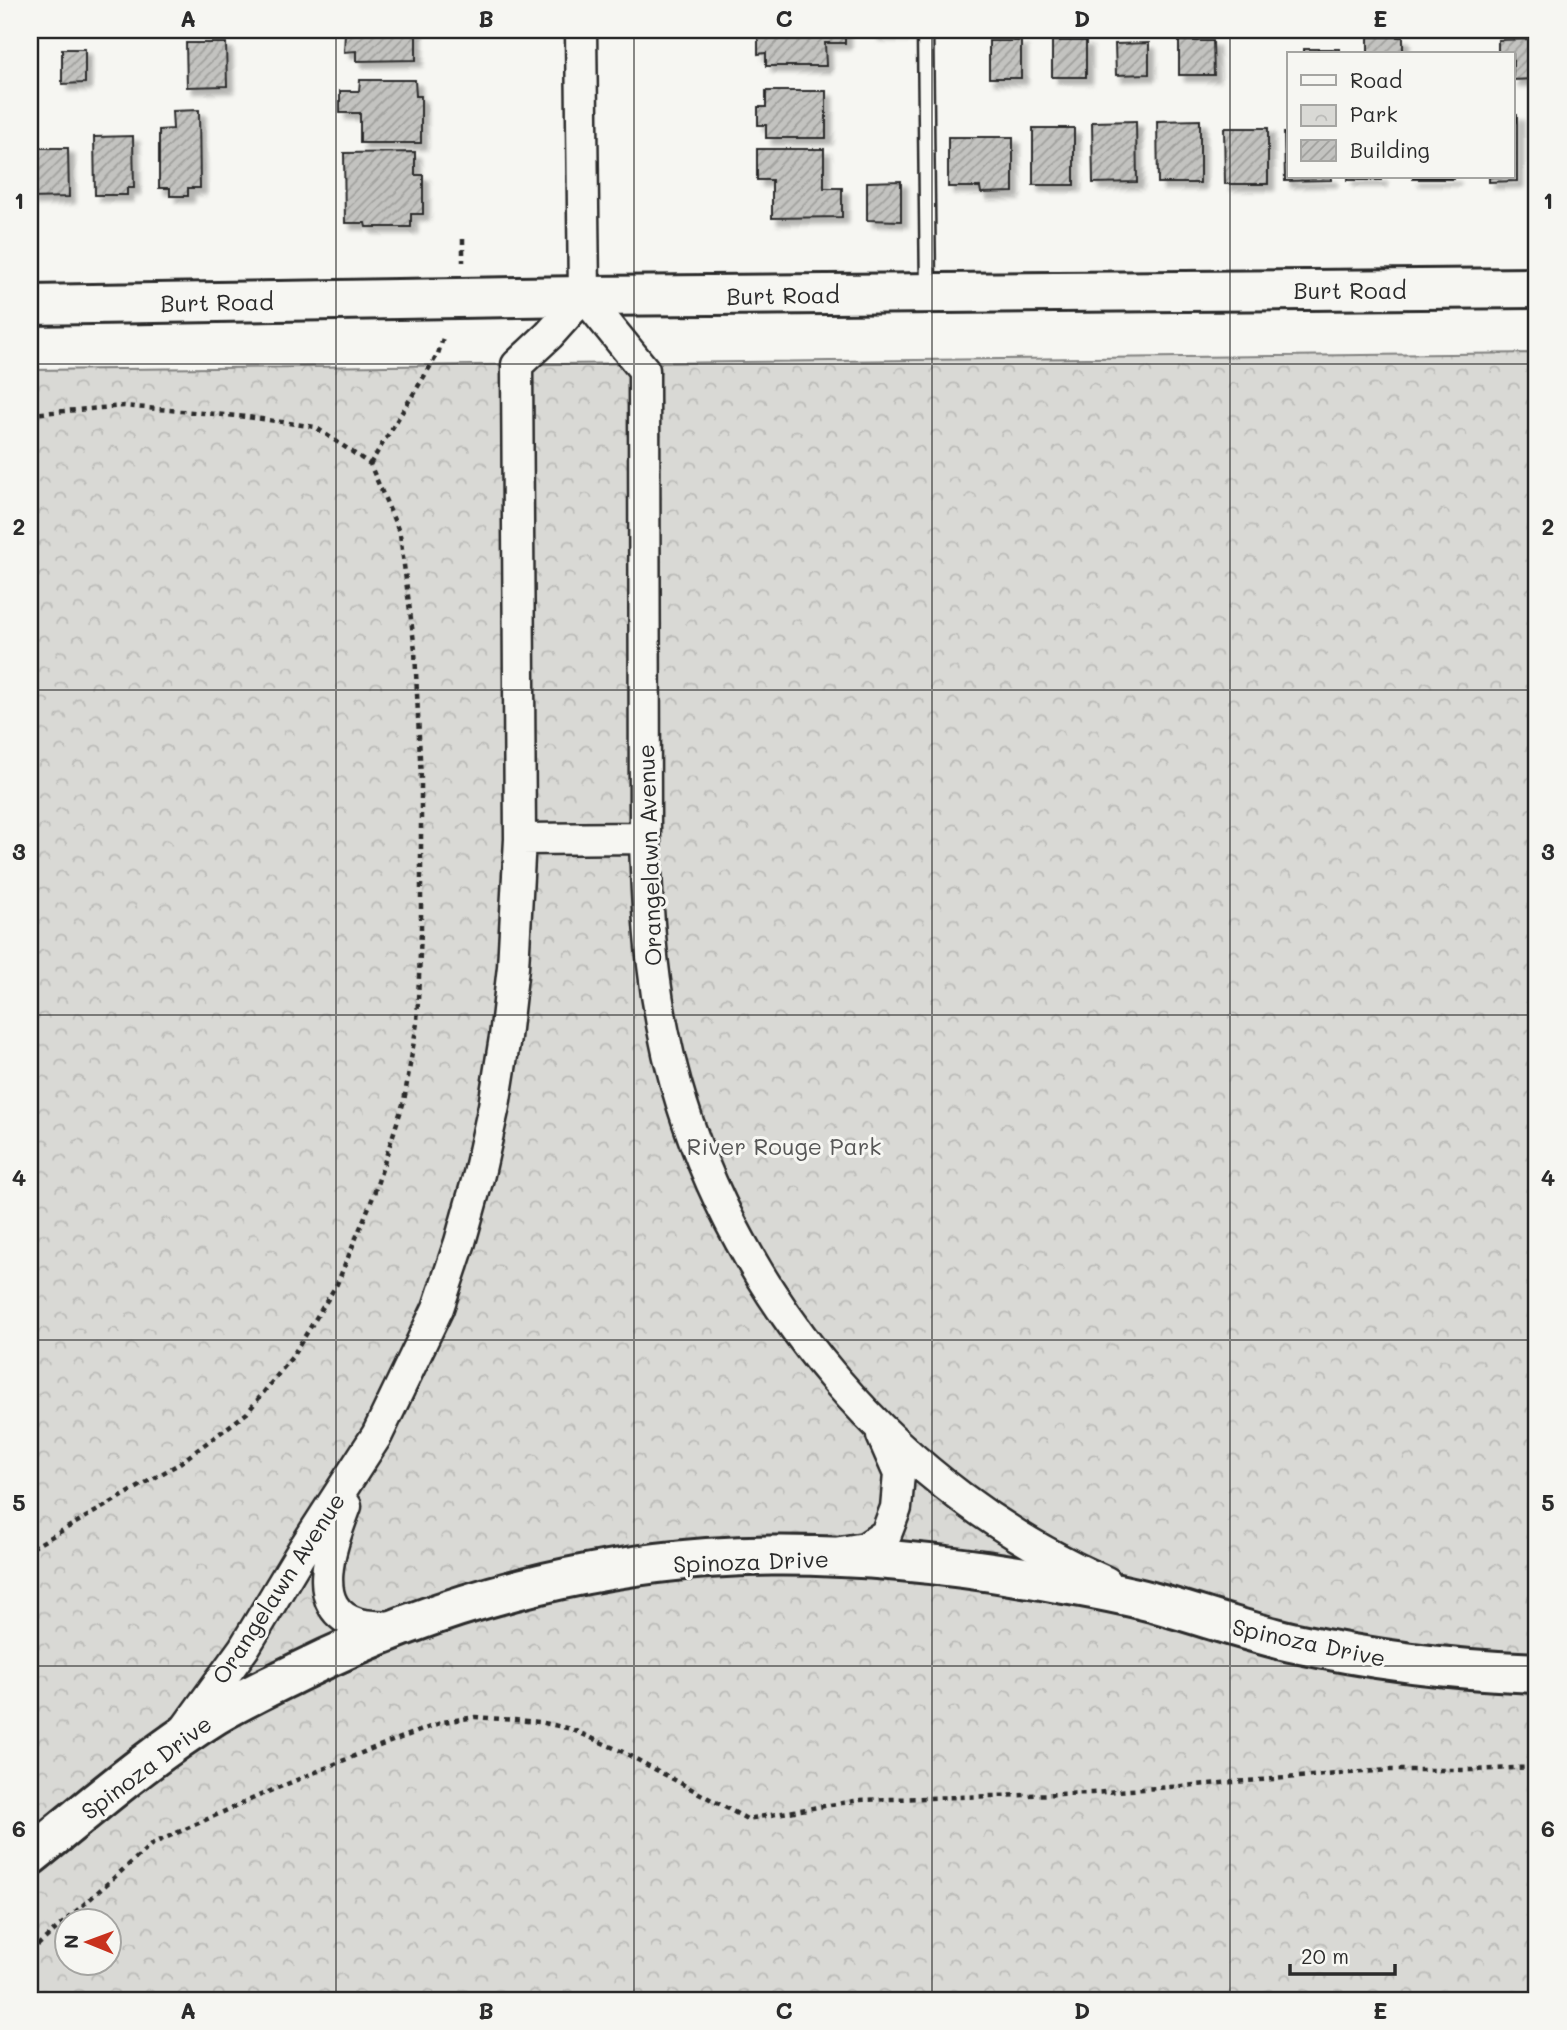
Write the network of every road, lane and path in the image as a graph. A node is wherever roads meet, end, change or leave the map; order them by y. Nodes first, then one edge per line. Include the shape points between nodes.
1 (581, 30) edge
2 (925, 30) edge
3 (463, 239) dead end
4 (1537, 288) edge
5 (928, 293) junction
6 (584, 296) junction
7 (455, 299) junction
8 (30, 305) edge
9 (30, 414) edge
10 (370, 464) junction
11 (645, 838) junction
12 (520, 839) junction
13 (872, 1418) junction
14 (377, 1435) junction
15 (30, 1549) edge
16 (817, 1557) junction
17 (1151, 1602) junction
18 (398, 1627) junction
19 (1537, 1673) edge
20 (177, 1739) junction
21 (1537, 1766) edge
22 (30, 1856) edge
23 (30, 1952) edge

1 - 6 street
2 - 5 lane
3 - 7 path via 463,267
4 - 5 street, Burt Road
5 - 6 street, Burt Road
6 - 7 street, Burt Road
6 - 11 street, Orangelawn Avenue via 644,370
6 - 12 street, Orangelawn Avenue via 517,365
7 - 8 street, Burt Road
7 - 10 path via 438,354
9 - 10 path via 124,406 261,419 315,427
10 - 15 path via 400,534 415,650 421,930 417,1023 404,1101 373,1197 337,1284 292,1357 247,1413 177,1465
11 - 12 street
11 - 13 street, Orangelawn Avenue via 647,912 660,1014 676,1085 699,1154 721,1204 775,1299
12 - 14 street, Orangelawn Avenue via 505,1037 479,1174 438,1308
13 - 16 street, Orangelawn Avenue via 899,1474 896,1508 886,1534 865,1548
13 - 17 street, Orangelawn Avenue via 932,1474 990,1518 1085,1573
14 - 18 street, Orangelawn Avenue via 329,1551 326,1580 331,1602 341,1614 358,1624
14 - 20 street, Orangelawn Avenue via 244,1648
16 - 17 street, Spinoza Drive via 978,1570
16 - 18 street, Spinoza Drive via 708,1558 634,1567 536,1584
17 - 19 street, Spinoza Drive via 1358,1655
18 - 20 street, Spinoza Drive via 276,1683
20 - 22 street, Spinoza Drive
21 - 23 path via 1389,1770 1092,1793 860,1800 747,1819 623,1752 571,1730 540,1722 475,1717 443,1722 371,1749 152,1844

